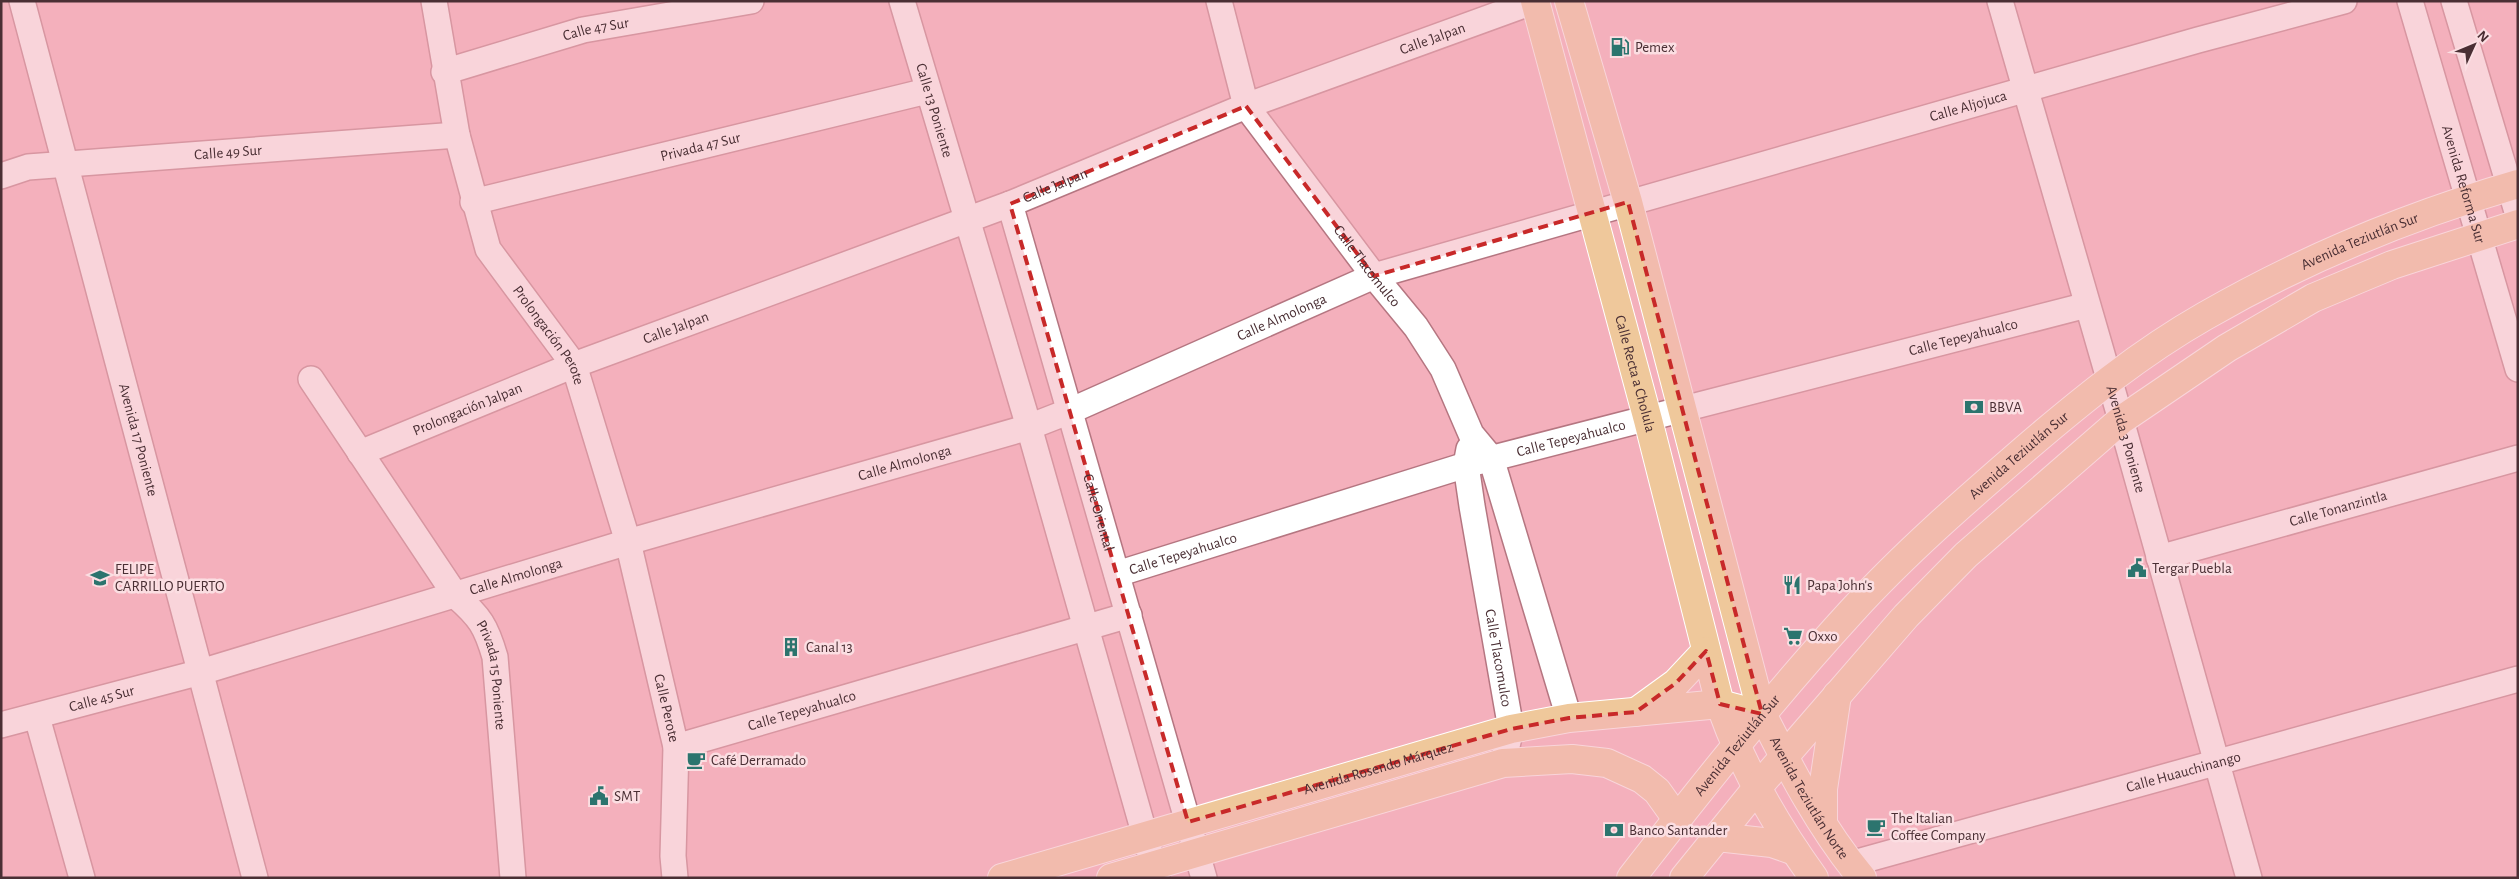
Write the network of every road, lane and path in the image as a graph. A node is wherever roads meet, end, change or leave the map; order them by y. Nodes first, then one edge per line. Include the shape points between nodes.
1 (22, 1) edge
2 (434, 1) edge
3 (751, 1) edge
4 (902, 1) edge
5 (1219, 1) edge
6 (1535, 1) edge
7 (1569, 1) edge
8 (2000, 1) edge
9 (2344, 1) edge
10 (2410, 1) edge
11 (2454, 1) edge
12 (444, 72) junction
13 (928, 91) junction
14 (2025, 91) junction
15 (1246, 106) junction
16 (457, 135) junction
17 (67, 164) junction
18 (1, 176) edge
19 (2514, 185) edge
20 (2468, 198) junction
21 (473, 202) junction
22 (1628, 202) junction
23 (1010, 204) junction
24 (1593, 212) junction
25 (2518, 215) edge
26 (969, 219) junction
27 (2518, 224) edge
28 (2479, 235) junction
29 (1374, 276) junction
30 (2087, 305) junction
31 (574, 365) junction
32 (2518, 369) edge
33 (311, 379) dead end
34 (2108, 380) junction
35 (1070, 411) junction
36 (1684, 411) junction
37 (1648, 420) junction
38 (2121, 420) junction
39 (1029, 427) junction
40 (1471, 434) junction
41 (360, 453) junction
42 (1491, 458) junction
43 (2518, 458) edge
44 (1466, 465) junction
45 (628, 542) junction
46 (2159, 558) junction
47 (1117, 574) junction
48 (456, 596) junction
49 (1129, 615) junction
50 (1086, 628) junction
51 (1706, 651) junction
52 (201, 672) junction
53 (2518, 679) edge
54 (1838, 695) junction
55 (1720, 704) junction
56 (1636, 712) junction
57 (1762, 714) junction
58 (37, 717) junction
59 (1569, 718) junction
60 (1, 725) edge
61 (1511, 729) junction
62 (1735, 746) junction
63 (676, 747) junction
64 (1784, 757) junction
65 (1503, 763) junction
66 (2217, 764) junction
67 (1757, 788) junction
68 (1677, 819) junction
69 (1188, 822) junction
70 (1823, 823) junction
71 (1144, 835) junction
72 (1717, 837) junction
73 (1795, 852) junction
74 (1201, 866) edge
75 (1856, 871) edge
76 (1155, 872) edge
77 (82, 878) edge
78 (255, 878) edge
79 (513, 878) edge
80 (675, 878) edge
81 (1002, 878) edge
82 (1111, 878) edge
83 (1632, 878) edge
84 (1684, 878) edge
85 (1814, 878) edge
86 (2249, 878) edge

1 - 17 street, Avenida 17 Poniente
2 - 12 street, Prolongación Perote
3 - 12 street, Calle 47 Sur via 583,30
4 - 13 street, Calle 13 Poniente
5 - 15 street
6 - 15 street, Calle Jalpan
6 - 24 main road, Calle Recta a Cholula
7 - 22 main road
8 - 14 street, Avenida 3 Poniente
9 - 14 street, Calle Aljojuca
10 - 20 street, Avenida Reforma Sur
11 - 19 street
12 - 16 street, Prolongación Perote
13 - 21 street, Privada 47 Sur
13 - 26 street, Calle 13 Poniente
14 - 22 street, Calle Aljojuca
14 - 30 street, Avenida 3 Poniente
15 - 23 street, Calle Jalpan
15 - 29 street, Calle Tlacomulco
16 - 17 street, Calle 49 Sur
16 - 21 street, Prolongación Perote
17 - 18 street, Calle 49 Sur via 28,167
17 - 52 street, Avenida 17 Poniente
19 - 20 main road, Avenida Teziutlán Sur
19 - 25 street
20 - 28 street, Avenida Reforma Sur
20 - 34 main road, Avenida Teziutlán Sur via 2389,226 2287,271 2202,317
21 - 31 street, Prolongación Perote via 488,249
22 - 24 street, Calle Aljojuca
22 - 36 main road
23 - 26 street, Calle Jalpan
23 - 35 street, Calle Oriental
24 - 29 street, Calle Almolonga
24 - 37 main road, Calle Recta a Cholula
26 - 31 street, Calle Jalpan
26 - 39 street
27 - 28 main road
28 - 32 street, Avenida Reforma Sur
28 - 38 main road via 2392,265 2313,298 2227,348
29 - 35 street, Calle Almolonga
29 - 40 street, Calle Tlacomulco via 1416,327 1443,369
30 - 34 street, Avenida 3 Poniente
30 - 36 street, Calle Tepeyahualco
31 - 41 street, Prolongación Jalpan
31 - 45 street, Prolongación Perote
33 - 41 street, Privada 15 Poniente
34 - 38 street, Avenida 3 Poniente
34 - 57 main road, Avenida Teziutlán Sur via 1938,526 1853,610
35 - 39 street, Calle Almolonga
35 - 47 street, Calle Oriental
36 - 37 street, Calle Tepeyahualco
36 - 57 main road
37 - 42 street, Calle Tepeyahualco
37 - 51 main road, Calle Recta a Cholula
38 - 46 street, Avenida 3 Poniente
38 - 54 main road via 1966,555 1906,616
39 - 45 street, Calle Almolonga
39 - 50 street
40 - 42 street, Calle Tlacomulco
40 - 44 street, Calle Tlacomulco
41 - 48 street, Privada 15 Poniente
42 - 44 street, Calle Tepeyahualco
42 - 59 street, Calle Tlacomulco
43 - 46 street, Calle Tonanzintla
44 - 47 street, Calle Tepeyahualco
44 - 61 street, Calle Tlacomulco
45 - 48 street, Calle Almolonga
45 - 63 street, Calle Perote
46 - 66 street, Avenida 3 Poniente
47 - 49 street, Calle Oriental
48 - 52 street, Calle Almolonga
48 - 79 street, Privada 15 Poniente via 488,631 495,657
49 - 50 street, Calle Tepeyahualco
49 - 69 street, Calle Oriental
50 - 63 street, Calle Tepeyahualco
50 - 71 street
51 - 55 main road, Calle Recta a Cholula
51 - 56 main road via 1676,683
52 - 58 street, Calle 45 Sur
52 - 78 street, Avenida 17 Poniente
53 - 66 street, Calle Huauchinango
54 - 64 main road
54 - 70 main road via 1823,789
55 - 56 main road, Avenida Rosendo Márquez
55 - 57 main road, Avenida Rosendo Márquez
55 - 62 main road, Calle Recta a Cholula
56 - 59 main road, Avenida Rosendo Márquez
57 - 62 main road, Avenida Teziutlán Sur
57 - 64 main road, Avenida Teziutlán Norte
58 - 60 street, Calle 45 Sur
58 - 77 street
59 - 61 main road, Avenida Rosendo Márquez
61 - 65 street, Calle Tlacomulco
61 - 69 main road, Avenida Rosendo Márquez
62 - 67 main road
62 - 68 main road, Avenida Teziutlán Sur
63 - 80 street, Calle Perote
64 - 67 main road
64 - 70 main road, Avenida Teziutlán Norte
65 - 68 main road, Avenida Rosendo Márquez via 1572,759 1607,763 1642,779 1657,791
65 - 74 main road, Avenida Rosendo Márquez
66 - 75 street, Calle Huauchinango
66 - 86 street, Avenida 3 Poniente
67 - 72 main road
67 - 73 main road
68 - 83 main road, Avenida Teziutlán Sur
69 - 71 main road, Avenida Rosendo Márquez
69 - 74 street, Calle Oriental
70 - 75 main road, Avenida Teziutlán Norte
71 - 76 street
71 - 81 main road, Avenida Rosendo Márquez
72 - 73 main road via 1772,843
72 - 84 main road
73 - 85 main road
74 - 76 main road, Avenida Rosendo Márquez
76 - 82 main road, Avenida Rosendo Márquez

